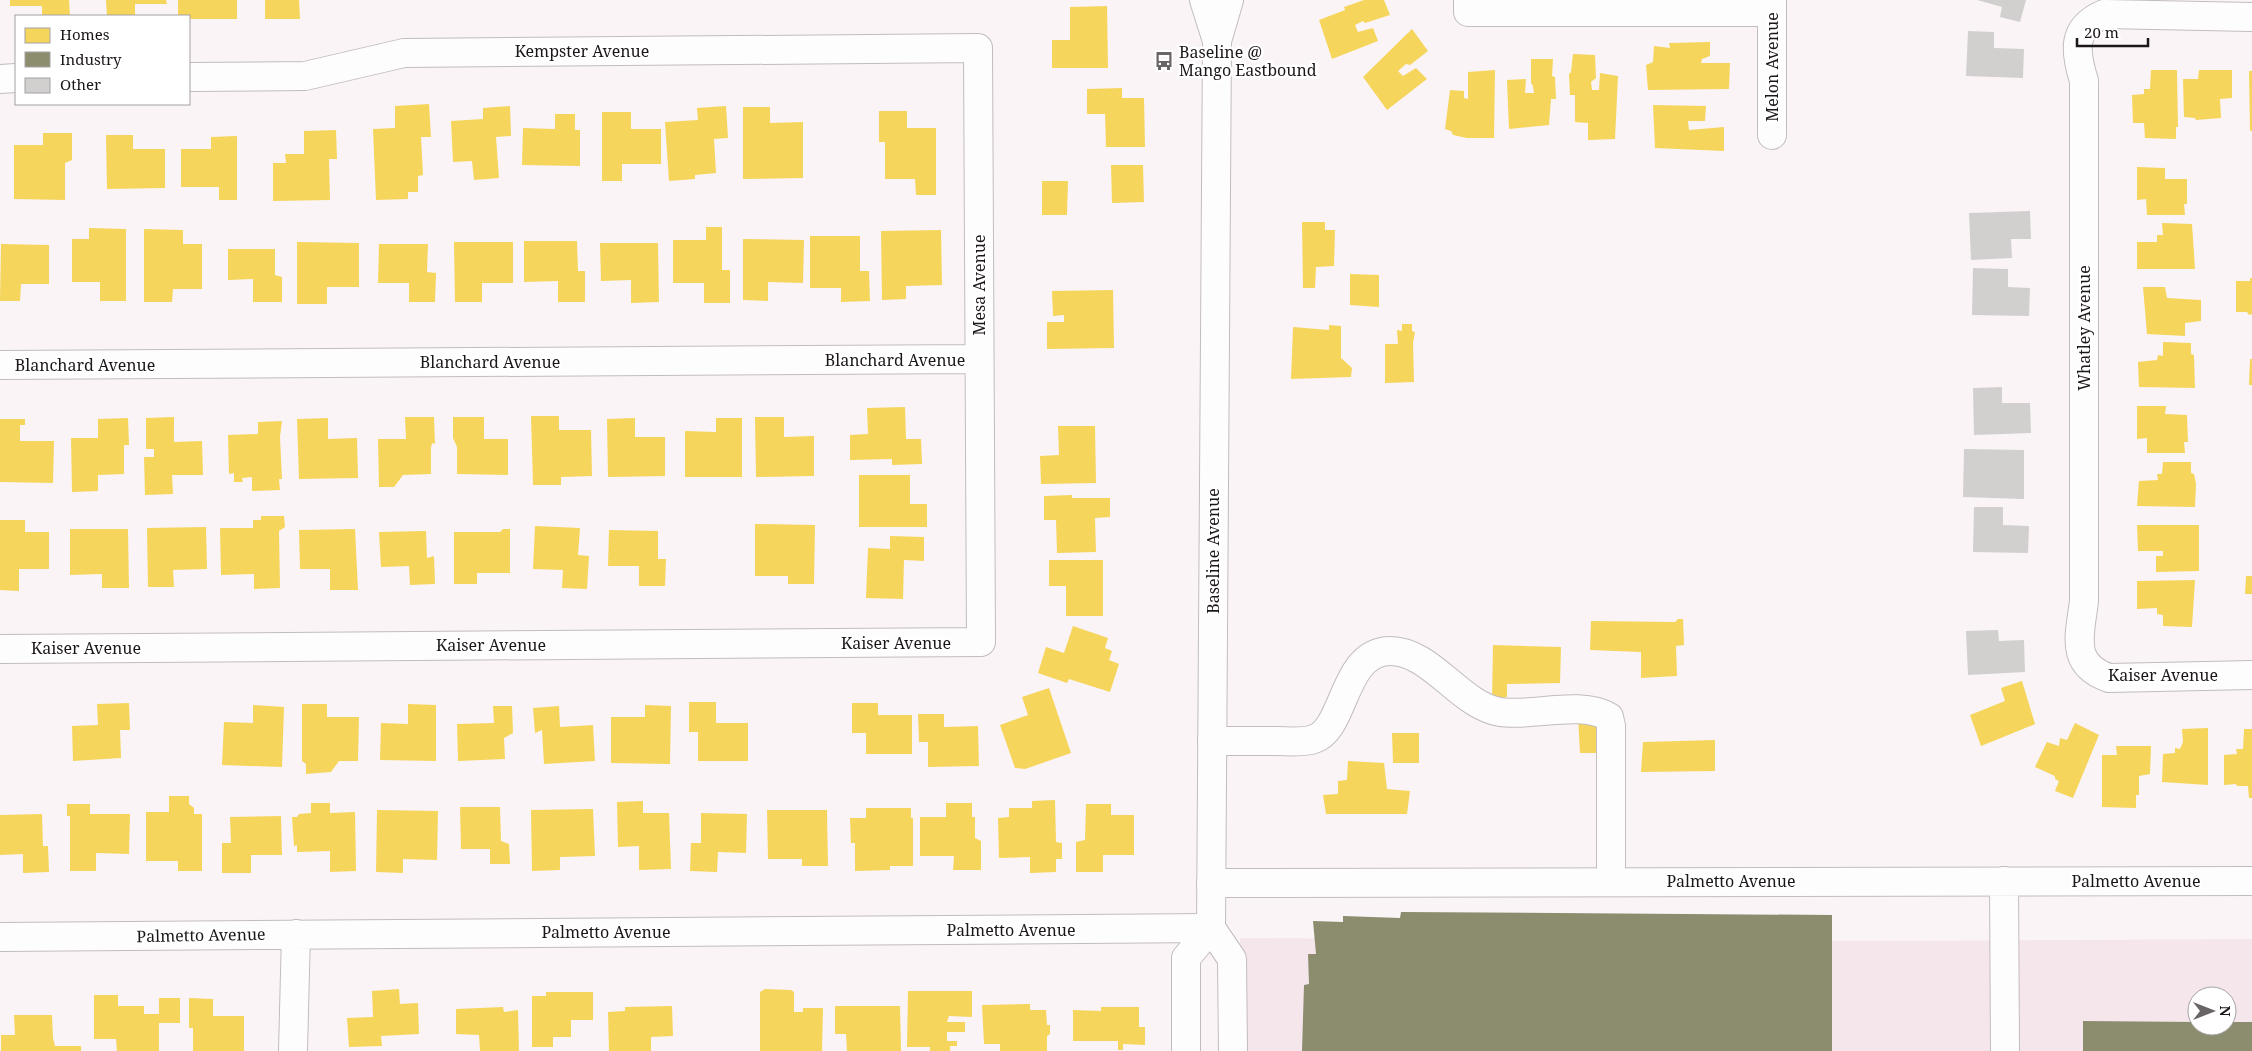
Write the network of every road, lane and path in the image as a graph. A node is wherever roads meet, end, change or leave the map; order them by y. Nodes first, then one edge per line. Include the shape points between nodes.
1 (1204, 0) edge
2 (1229, 0) edge
3 (1468, 6) edge
4 (1772, 6) edge
5 (2252, 17) edge
6 (1217, 40) junction
7 (978, 48) joint
8 (190, 77) edge
9 (15, 78) edge
10 (0, 79) edge
11 (1772, 135) dead end
12 (979, 360) junction
13 (0, 365) edge
14 (2081, 629) joint
15 (981, 642) joint
16 (0, 649) edge
17 (2252, 675) edge
18 (1212, 741) junction
19 (1611, 881) junction
20 (2004, 881) junction
21 (2252, 881) edge
22 (1210, 883) junction
23 (1211, 928) junction
24 (296, 934) junction
25 (0, 937) edge
26 (293, 1051) edge
27 (1186, 1051) edge
28 (1232, 1051) edge
29 (2005, 1051) edge

1 - 6 street, Baseline Avenue
2 - 6 street, Baseline Avenue
3 - 4 street
4 - 11 street, Melon Avenue
5 - 14 street, Whatley Avenue via 2104,14 2083,28 2078,41 2078,62 2084,81 2084,601
6 - 18 street, Baseline Avenue
7 - 8 street, Kempster Avenue via 404,53 305,76
7 - 12 street, Mesa Avenue
9 - 10 street
12 - 13 street, Blanchard Avenue
12 - 15 street, Mesa Avenue
14 - 17 street, Kaiser Avenue via 2078,647 2084,662 2096,674 2109,678
15 - 16 street, Kaiser Avenue
18 - 19 street via 1315,739 1328,728 1343,694 1360,668 1372,654 1390,651 1407,654 1484,708 1501,712 1576,710 1603,713 1609,717 1611,726
18 - 22 street, Baseline Avenue
19 - 20 street, Palmetto Avenue
19 - 22 street, Palmetto Avenue
20 - 21 street, Palmetto Avenue
20 - 29 street
22 - 23 street, Baseline Avenue
23 - 24 street, Palmetto Avenue
23 - 27 street via 1186,958
23 - 28 street via 1232,959
24 - 25 street, Palmetto Avenue
24 - 26 street

